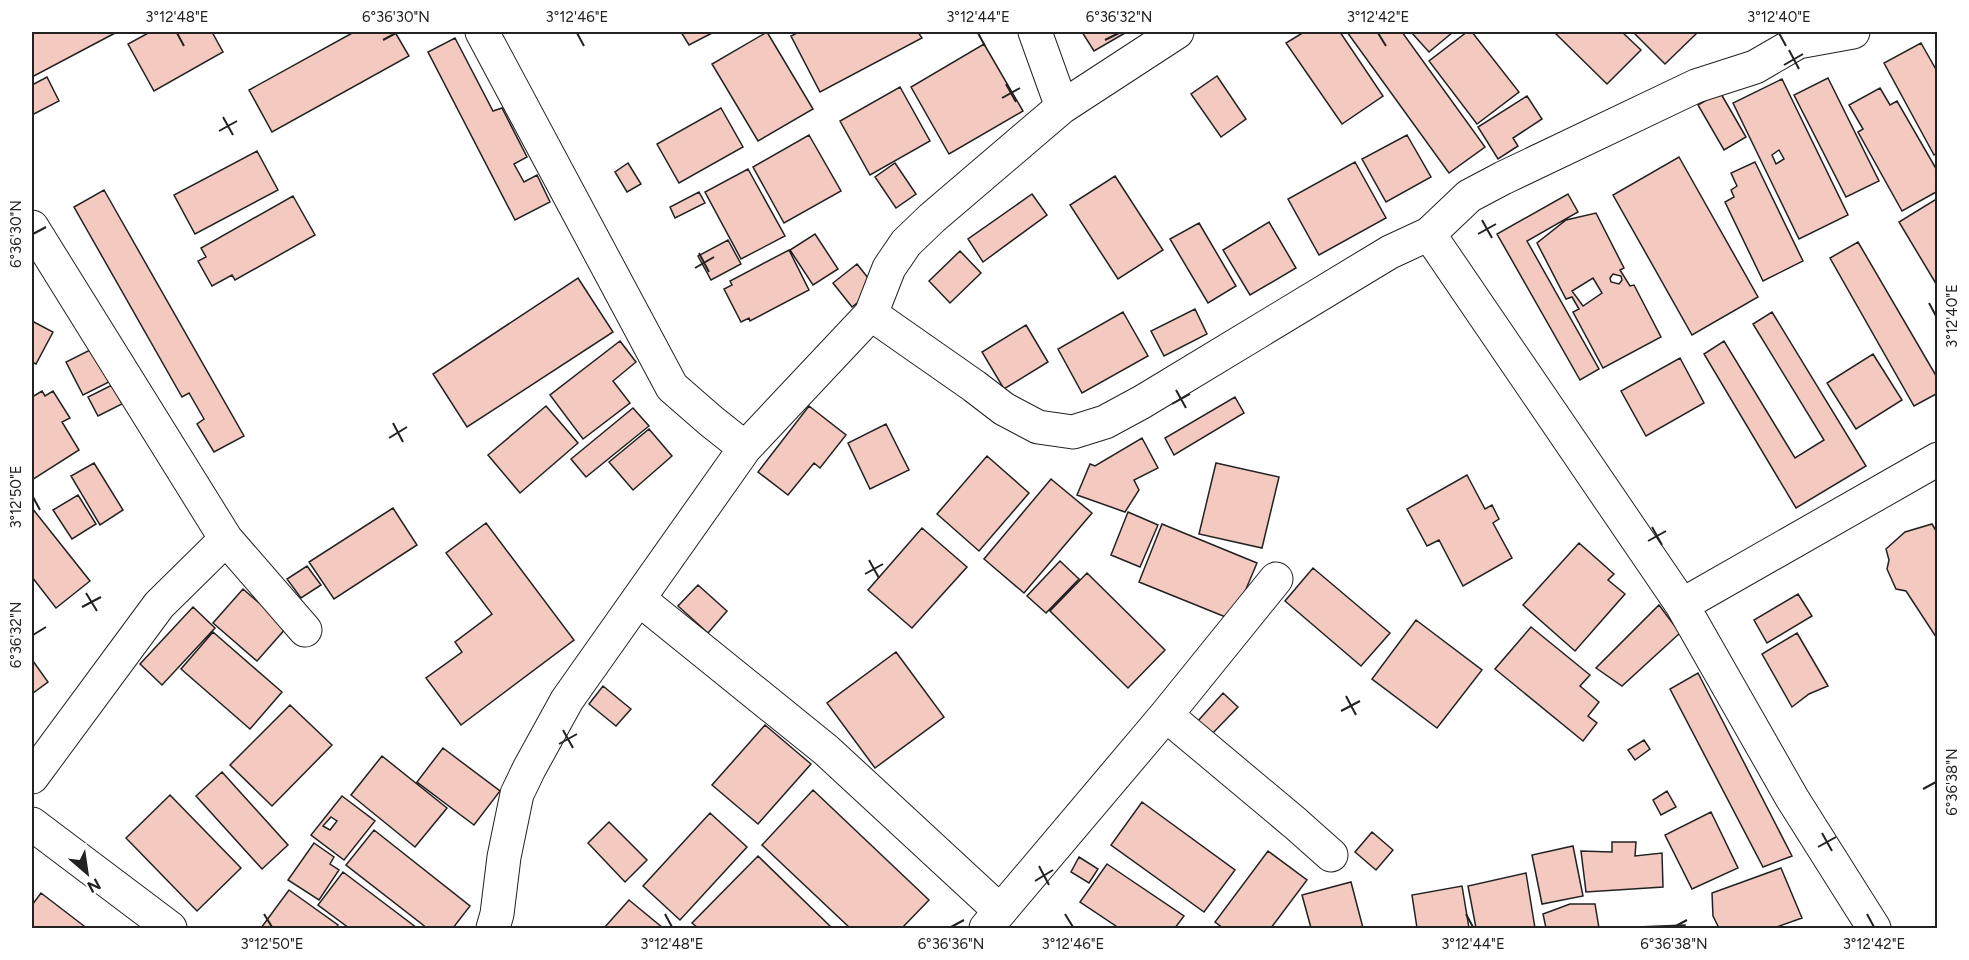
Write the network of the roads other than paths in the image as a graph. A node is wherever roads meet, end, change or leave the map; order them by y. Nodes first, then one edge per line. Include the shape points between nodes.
1 (482, 32) edge
2 (1035, 32) edge
3 (1177, 32) edge
4 (1853, 32) edge
5 (1062, 107) junction
6 (32, 227) edge
7 (1430, 234) junction
8 (871, 314) junction
9 (746, 448) junction
10 (1938, 459) edge
11 (226, 539) junction
12 (1276, 579) dead end
13 (639, 599) junction
14 (1682, 605) junction
15 (305, 630) dead end
16 (1166, 715) junction
17 (32, 777) edge
18 (32, 824) edge
19 (1331, 855) dead end
20 (992, 920) edge
21 (170, 928) edge
22 (493, 928) edge
23 (1874, 928) edge

1 - 9 street via 672,387
2 - 5 street
3 - 5 street
4 - 7 street via 1798,42 1755,67 1696,86 1503,178 1469,196
5 - 8 street via 906,243 889,268
6 - 11 street
7 - 8 street via 1390,252 1133,407 1105,422 1073,432 1038,428 1004,410
7 - 14 street
8 - 9 street
9 - 13 street
10 - 14 street
11 - 15 street
11 - 17 street via 159,605
12 - 16 street
13 - 20 street via 826,750
13 - 22 street via 567,700 517,794
14 - 23 street via 1792,798
16 - 19 street
16 - 20 street
18 - 21 street

